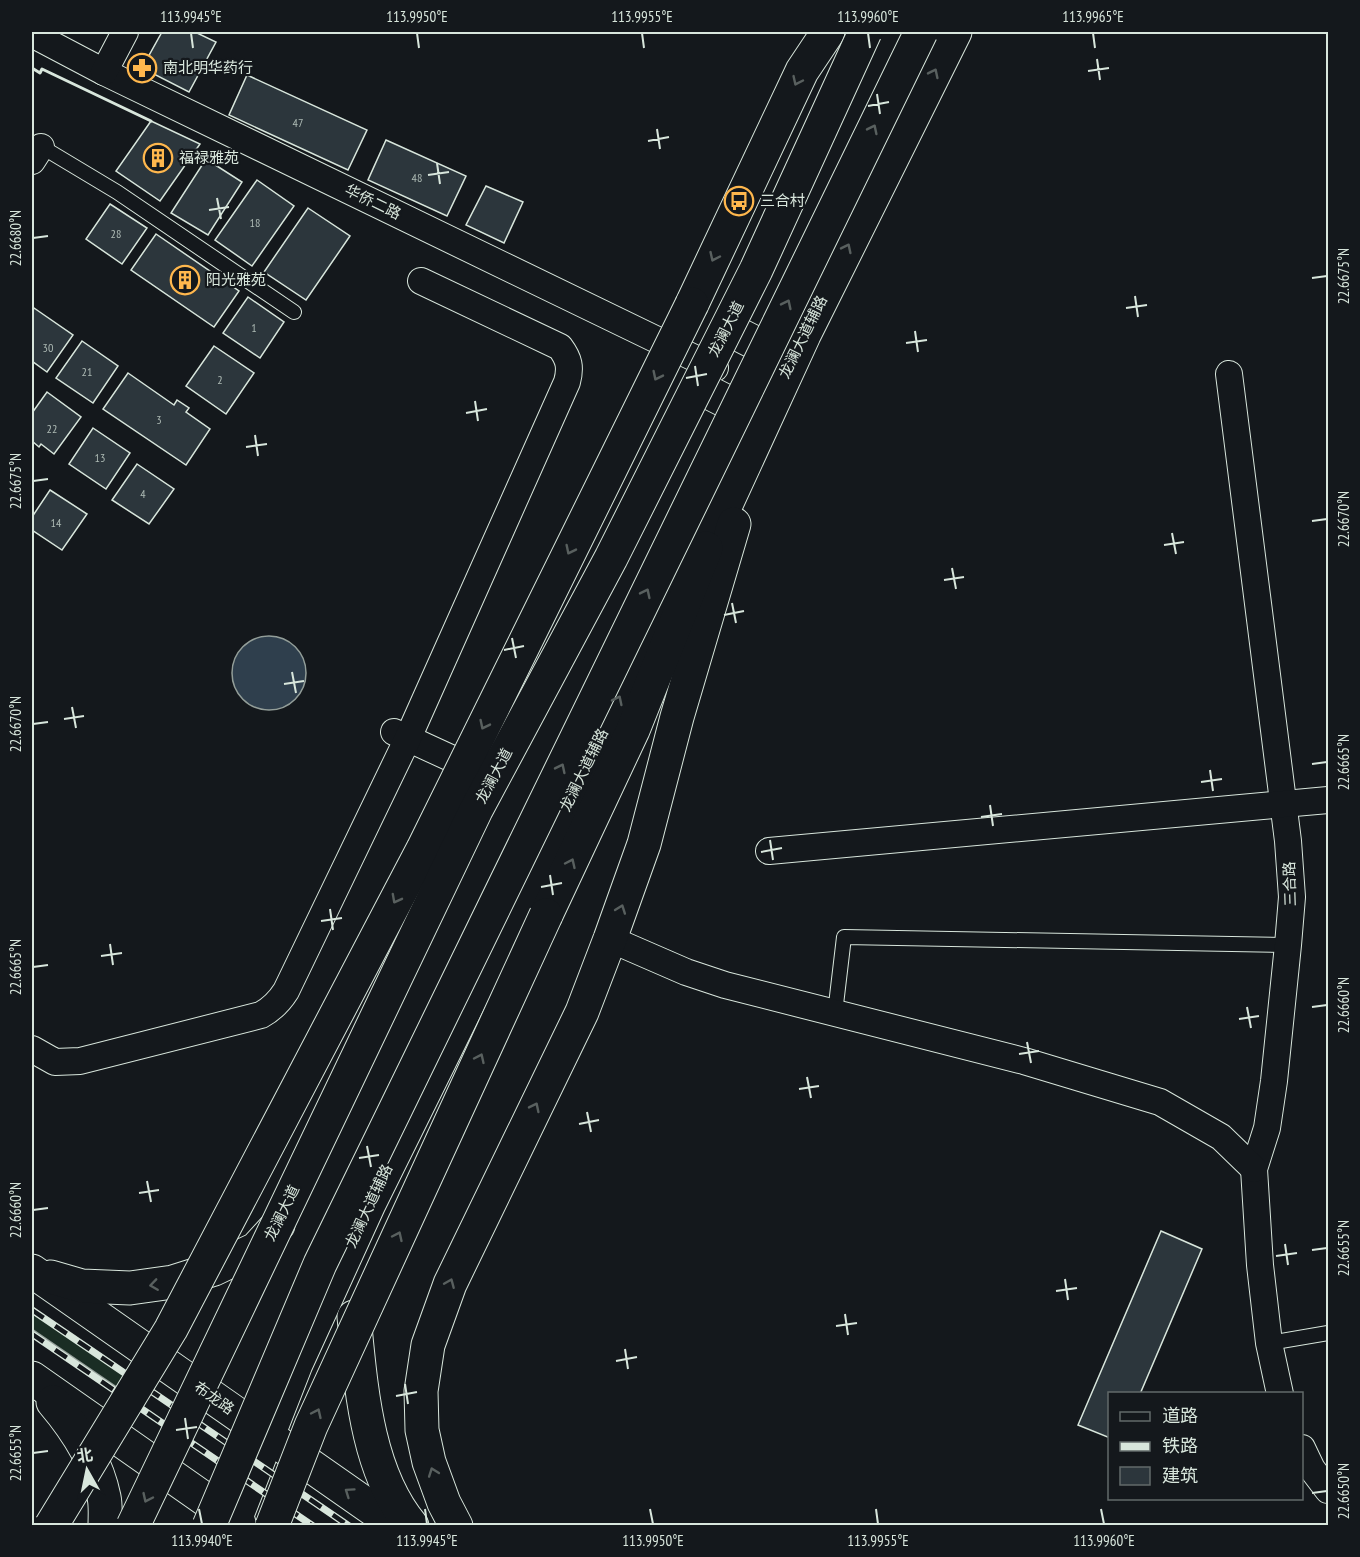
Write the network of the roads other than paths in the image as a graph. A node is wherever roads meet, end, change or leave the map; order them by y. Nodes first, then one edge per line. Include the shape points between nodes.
1 (125, 32) edge
2 (828, 32) edge
3 (857, 32) edge
4 (866, 32) edge
5 (921, 32) edge
6 (955, 32) edge
7 (32, 34) edge
8 (104, 72) junction
9 (35, 150) edge
10 (421, 281) dead end
11 (294, 312) dead end
12 (734, 332) junction
13 (792, 362) junction
14 (1229, 374) dead end
15 (709, 379) junction
16 (764, 420) junction
17 (705, 548) junction
18 (401, 734) junction
19 (502, 783) junction
20 (1329, 800) edge
21 (1282, 805) junction
22 (769, 850) dead end
23 (610, 939) junction
24 (1288, 945) junction
25 (835, 1013) junction
26 (32, 1049) edge
27 (1254, 1169) junction
28 (369, 1204) junction
29 (293, 1208) junction
30 (33, 1272) edge
31 (1329, 1333) edge
32 (1269, 1343) junction
33 (32, 1378) edge
34 (204, 1391) junction
35 (1280, 1392) edge
36 (269, 1436) junction
37 (1303, 1451) edge
38 (168, 1475) junction
39 (1329, 1490) edge
40 (229, 1524) edge
41 (51, 1526) edge
42 (105, 1526) edge
43 (134, 1526) edge
44 (272, 1526) edge
45 (397, 1526) edge
46 (412, 1526) edge
47 (456, 1526) edge

1 - 8 street
2 -> 41 main road, bridge via 802,71 692,304 423,849 171,1329
3 - 12 main road via 836,106
4 -> 43 main road, 龙澜大道, bridge via 756,270 612,558 476,810
40 -> 5 main road, bridge via 320,1264
13 -> 6 main road, 龙澜大道辅路
7 - 8 street, 华侨二路
8 - 15 street, 华侨二路
9 - 11 lane via 117,192
10 - 18 street via 560,346 570,369
12 - 13 main road
12 - 15 main road
13 - 16 main road, 龙澜大道辅路
14 - 21 street, 三合路
15 - 16 main road
15 - 19 main road
16 - 17 main road, 龙澜大道辅路
23 -> 16 main road via 644,844
28 -> 17 main road, 龙澜大道辅路 via 634,668
44 -> 17 main road, bridge via 311,1426 633,730
18 - 19 street
18 - 26 street via 286,991 270,1010 80,1061 55,1062
19 - 29 main road
20 - 21 street
21 - 22 street
21 - 24 street, 三合路 via 1292,897
23 - 25 street via 725,985
47 -> 23 main road via 429,1462 422,1430 421,1391 428,1345 450,1284 582,1012
24 - 25 lane via 844,937
24 - 27 street, 三合路 via 1274,1081
25 - 27 street via 1024,1061 1160,1102 1221,1137
27 - 32 street, 三合路
28 - 36 main road, 龙澜大道辅路 via 296,1364
28 - 46 main road via 355,1271 354,1317 361,1386 389,1492
29 -> 30 main road via 256,1249 214,1269 173,1282 130,1288 82,1286
29 - 34 main road
30 - 34 main road, 布龙路
31 - 32 lane
32 - 35 street, 三合路
33 - 38 main road
33 - 42 main road via 67,1419 91,1458 105,1498
34 - 36 main road, 布龙路
34 - 38 main road
36 - 40 main road, 龙澜大道辅路
45 -> 36 main road, 布龙路
37 - 39 street
38 - 40 main road

